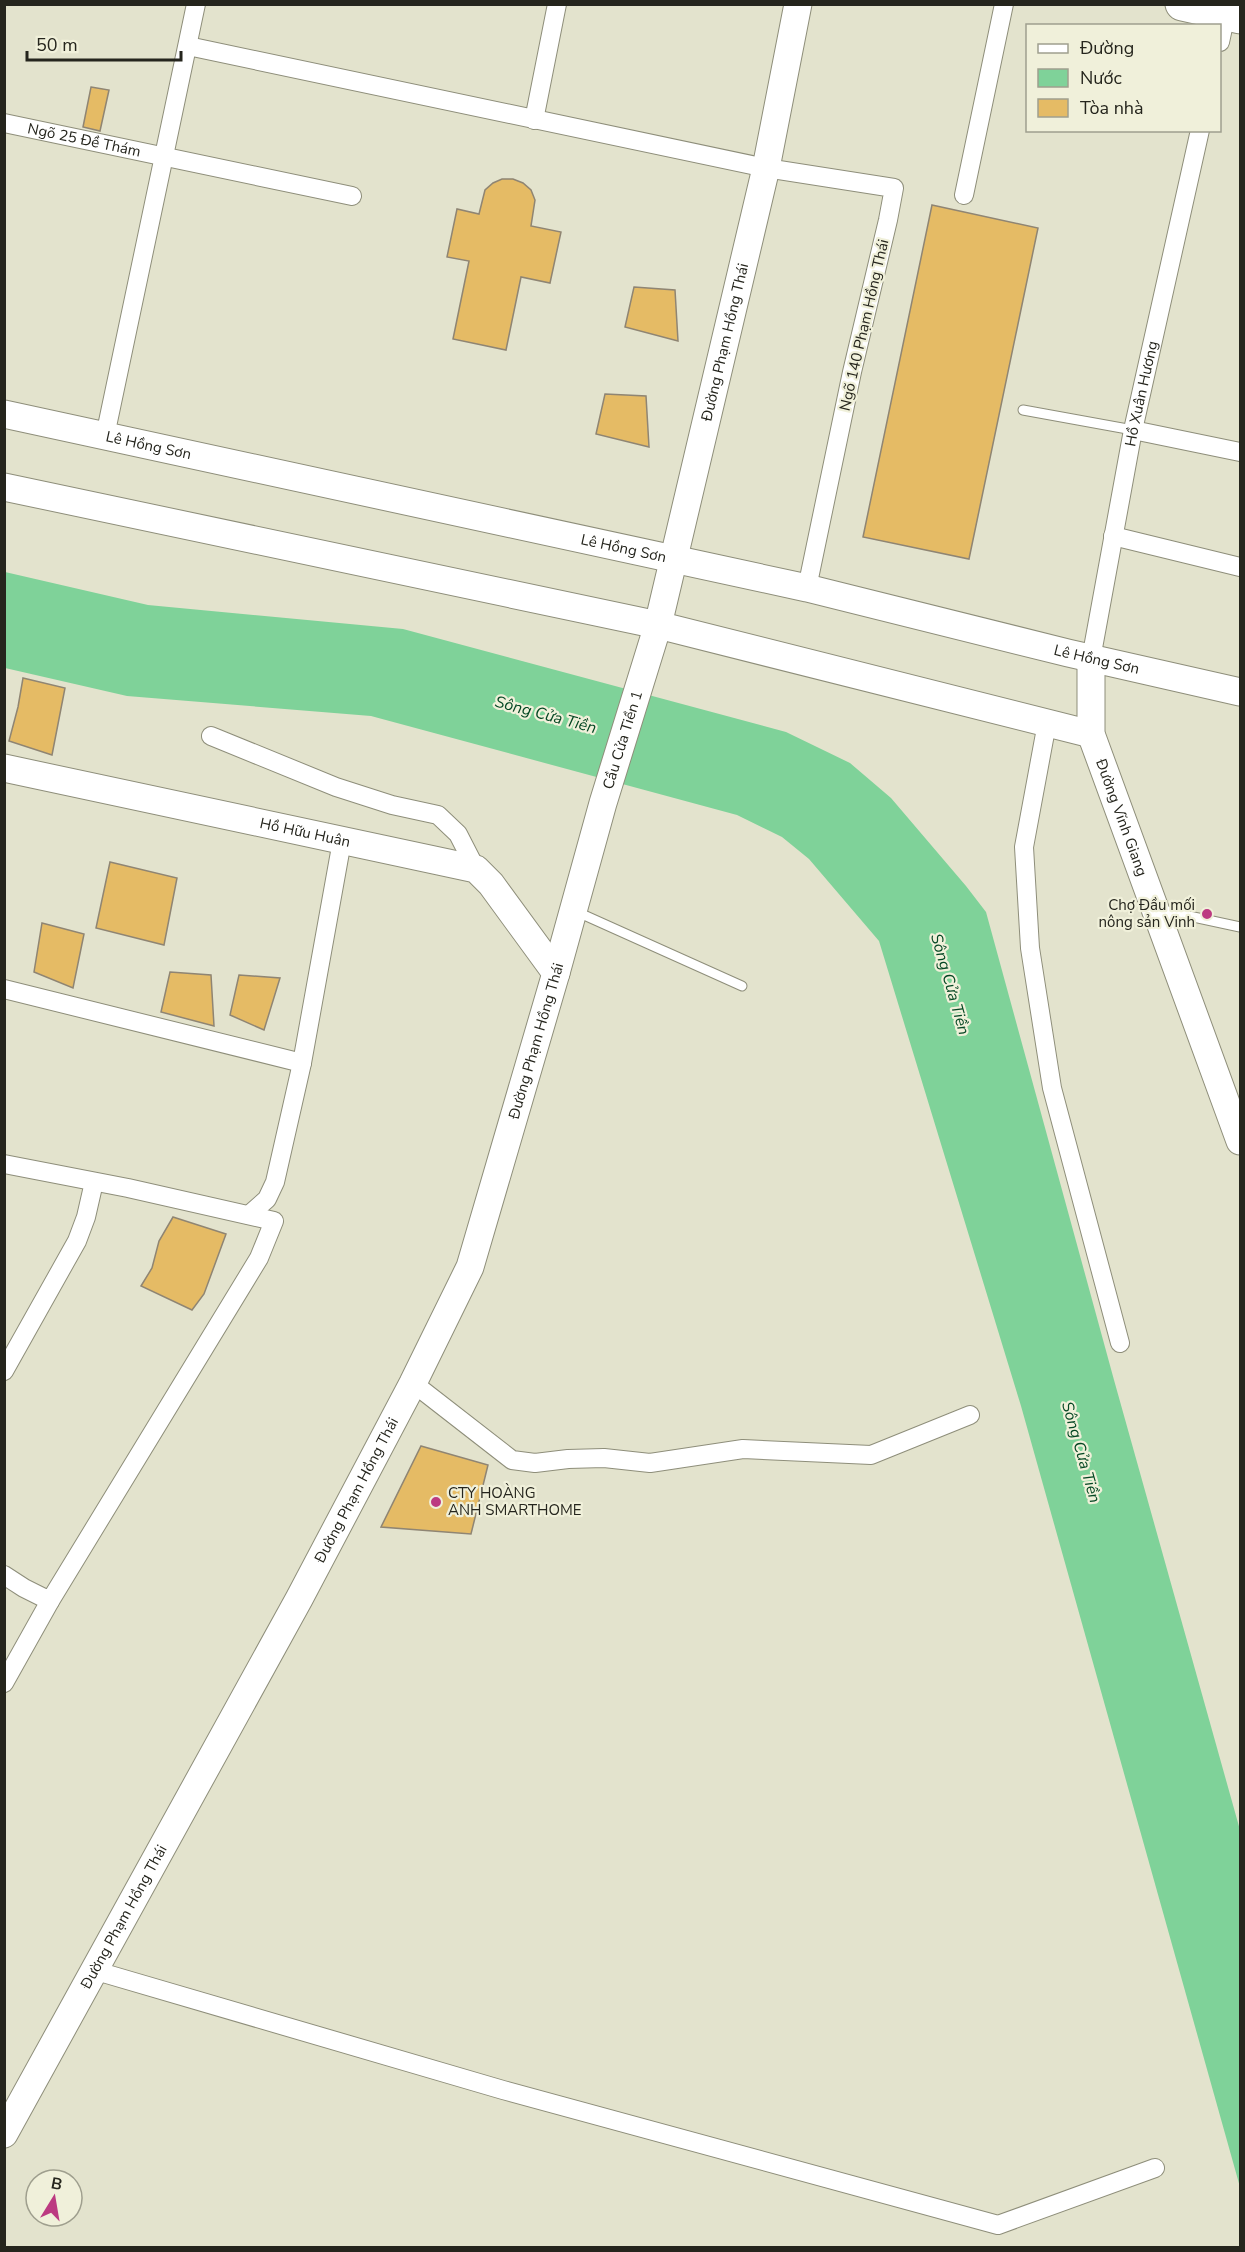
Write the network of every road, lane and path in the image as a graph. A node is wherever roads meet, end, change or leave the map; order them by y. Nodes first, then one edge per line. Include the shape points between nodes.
1 (196, 4) edge
2 (557, 4) edge
3 (798, 4) edge
4 (1004, 4) edge
5 (1182, 4) edge
6 (1229, 24) edge
7 (188, 46) junction
8 (534, 120) junction
9 (4, 123) edge
10 (1200, 132) edge
11 (164, 157) junction
12 (766, 168) junction
13 (964, 195) dead end
14 (352, 196) dead end
15 (1023, 410) dead end
16 (4, 414) edge
17 (1133, 430) junction
18 (105, 436) junction
19 (1240, 452) edge
20 (4, 487) edge
21 (1113, 536) junction
22 (672, 560) junction
23 (1240, 567) edge
24 (807, 588) junction
25 (658, 625) junction
26 (1091, 658) junction
27 (642, 676) joint
28 (1240, 693) edge
29 (1047, 723) junction
30 (1090, 734) junction
31 (211, 736) dead end
32 (4, 768) edge
33 (603, 803) joint
34 (342, 841) junction
35 (476, 869) junction
36 (1156, 909) junction
37 (573, 910) junction
38 (1240, 927) edge
39 (556, 973) junction
40 (742, 986) dead end
41 (4, 989) edge
42 (302, 1063) junction
43 (1240, 1141) edge
44 (4, 1164) edge
45 (94, 1182) junction
46 (249, 1215) junction
47 (1120, 1343) dead end
48 (4, 1371) edge
49 (413, 1383) junction
50 (970, 1415) dead end
51 (4, 1575) edge
52 (50, 1601) junction
53 (4, 1683) edge
54 (93, 1970) junction
55 (4, 2134) edge
56 (1155, 2168) dead end

1 - 7 street
2 - 8 street
3 - 12 street, Đường Phạm Hồng Thái
4 - 13 street
5 - 6 highway
7 - 8 street
7 - 11 street
8 - 12 street
9 - 11 street, Ngõ 25 Đề Thám
10 - 17 street, Hồ Xuân Hương
11 - 14 street, Ngõ 25 Đề Thám
11 - 18 street
12 - 22 street, Đường Phạm Hồng Thái
12 - 24 street, Ngõ 140 Phạm Hồng Thái via 894,188
15 - 17 lane
16 - 18 street, Lê Hồng Sơn
17 - 19 street
17 - 21 street, Hồ Xuân Hương
18 - 22 street, Lê Hồng Sơn
20 - 25 street
21 - 23 street
21 - 26 street, Hồ Xuân Hương
22 - 24 street, Lê Hồng Sơn
22 - 25 street, Đường Phạm Hồng Thái
24 - 26 street, Lê Hồng Sơn
25 - 27 street, Đường Phạm Hồng Thái
25 - 29 street
26 - 28 street, Lê Hồng Sơn
26 - 30 street, Đường Vĩnh Giang
27 - 33 street, Cầu Cửa Tiền 1
29 - 30 street
29 - 47 street via 1024,847 1030,948 1052,1088
30 - 36 street, Đường Vĩnh Giang
31 - 35 street via 336,787 438,815 458,834
32 - 34 street, Hồ Hữu Huân
33 - 37 street, Đường Phạm Hồng Thái
34 - 35 street, Hồ Hữu Huân
34 - 42 street
35 - 39 street
36 - 38 lane
36 - 43 street, Đường Vĩnh Giang
37 - 39 street, Đường Phạm Hồng Thái
37 - 40 lane
39 - 49 street, Đường Phạm Hồng Thái via 470,1267
41 - 42 street
42 - 46 street via 275,1182 267,1199
44 - 45 street
45 - 46 street
45 - 48 street via 77,1241
46 - 52 street via 274,1221 259,1258
49 - 50 street via 512,1460 535,1463 604,1458 650,1463 743,1449 871,1455
49 - 54 street, Đường Phạm Hồng Thái via 299,1599
51 - 52 street
52 - 53 street
54 - 55 street, Đường Phạm Hồng Thái
54 - 56 street via 503,2090 998,2225

